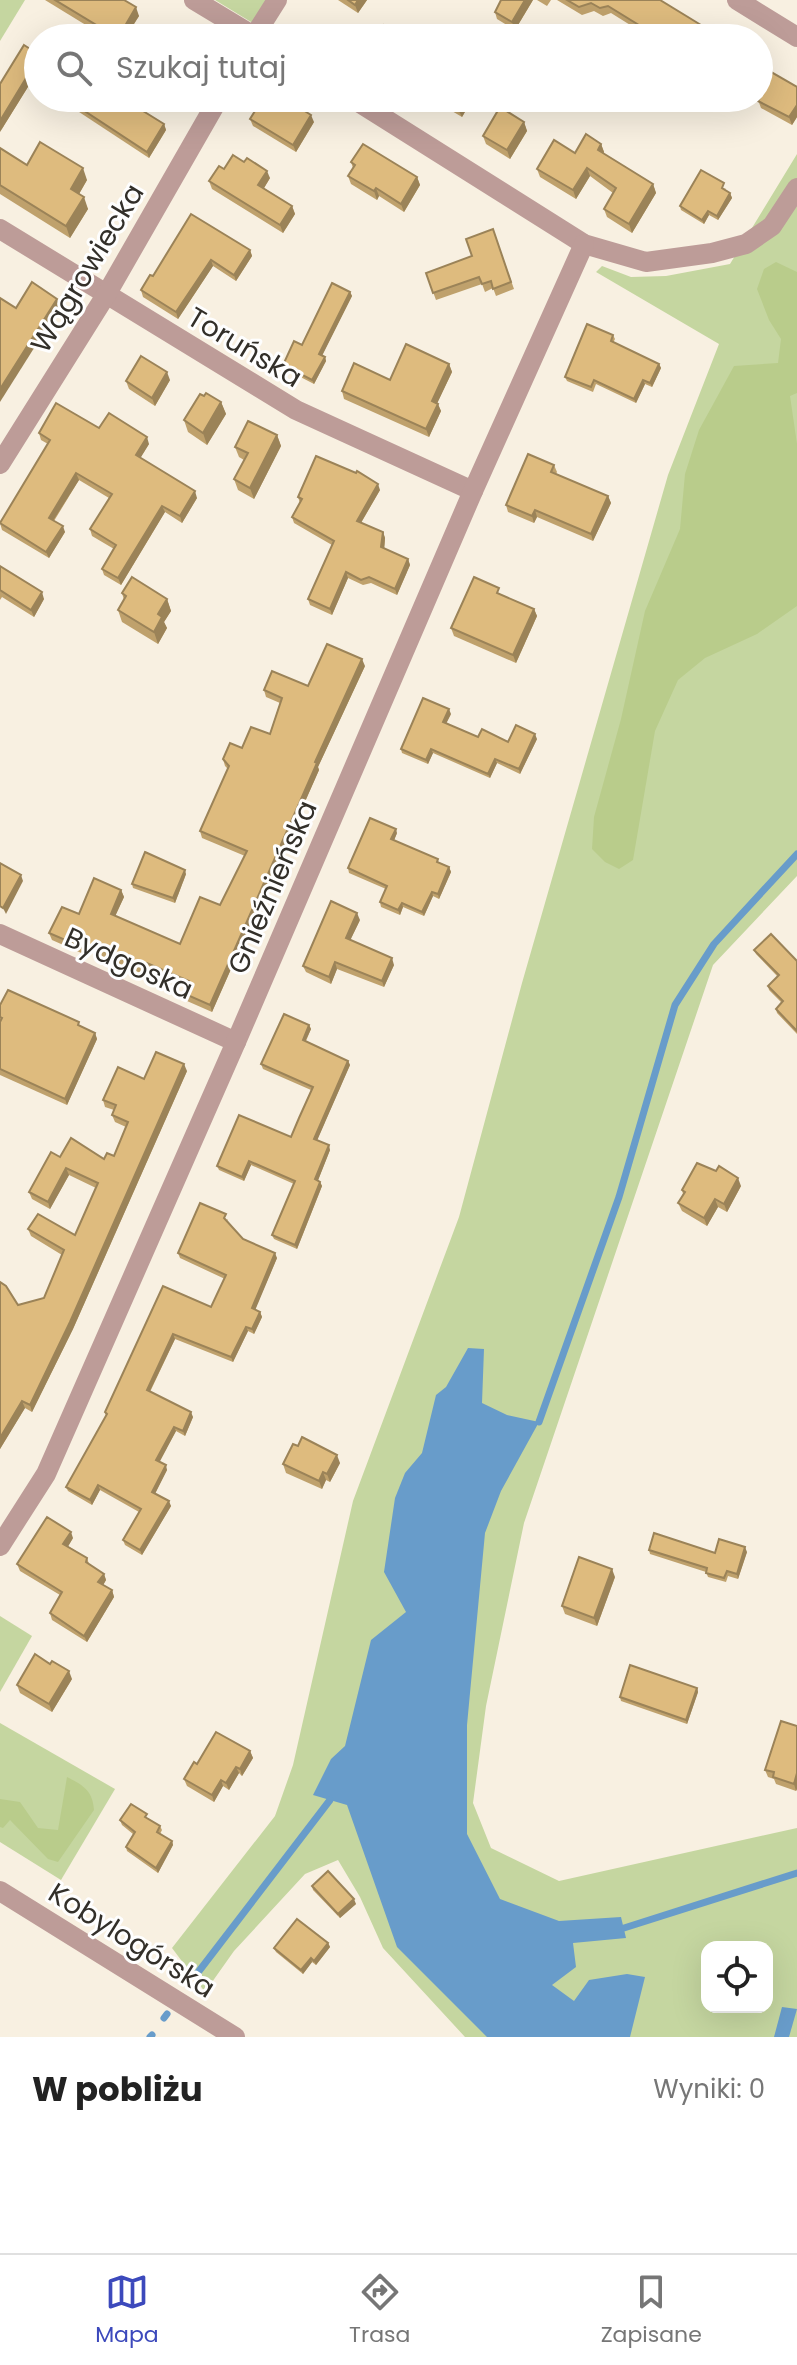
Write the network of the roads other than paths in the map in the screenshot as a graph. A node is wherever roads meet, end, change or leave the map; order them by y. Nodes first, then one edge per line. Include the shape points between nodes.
1 (194, 0) edge
2 (277, 0) edge
3 (737, 0) edge
4 (234, 24) edge
5 (263, 24) edge
6 (797, 37) edge
7 (211, 112) edge
8 (374, 112) edge
9 (797, 188) edge
10 (0, 229) edge
11 (584, 244) junction
12 (106, 295) junction
13 (0, 464) edge
14 (473, 491) junction
15 (0, 934) edge
16 (236, 1042) junction
17 (0, 1546) edge
18 (0, 1891) edge
19 (235, 2037) edge

1 - 4 street
2 - 5 street
3 - 6 street
7 - 12 street, Wągrowiecka
8 - 11 street
9 - 11 street via 772,226 746,244 712,253 646,262
10 - 12 street, Toruńska
11 - 14 street, Gnieźnieńska
12 - 13 street, Wągrowiecka
12 - 14 street, Toruńska via 296,410
14 - 16 street, Gnieźnieńska
15 - 16 street, Bydgoska
16 - 17 street, Gnieźnieńska via 46,1474
18 - 19 street, Kobylogórska

